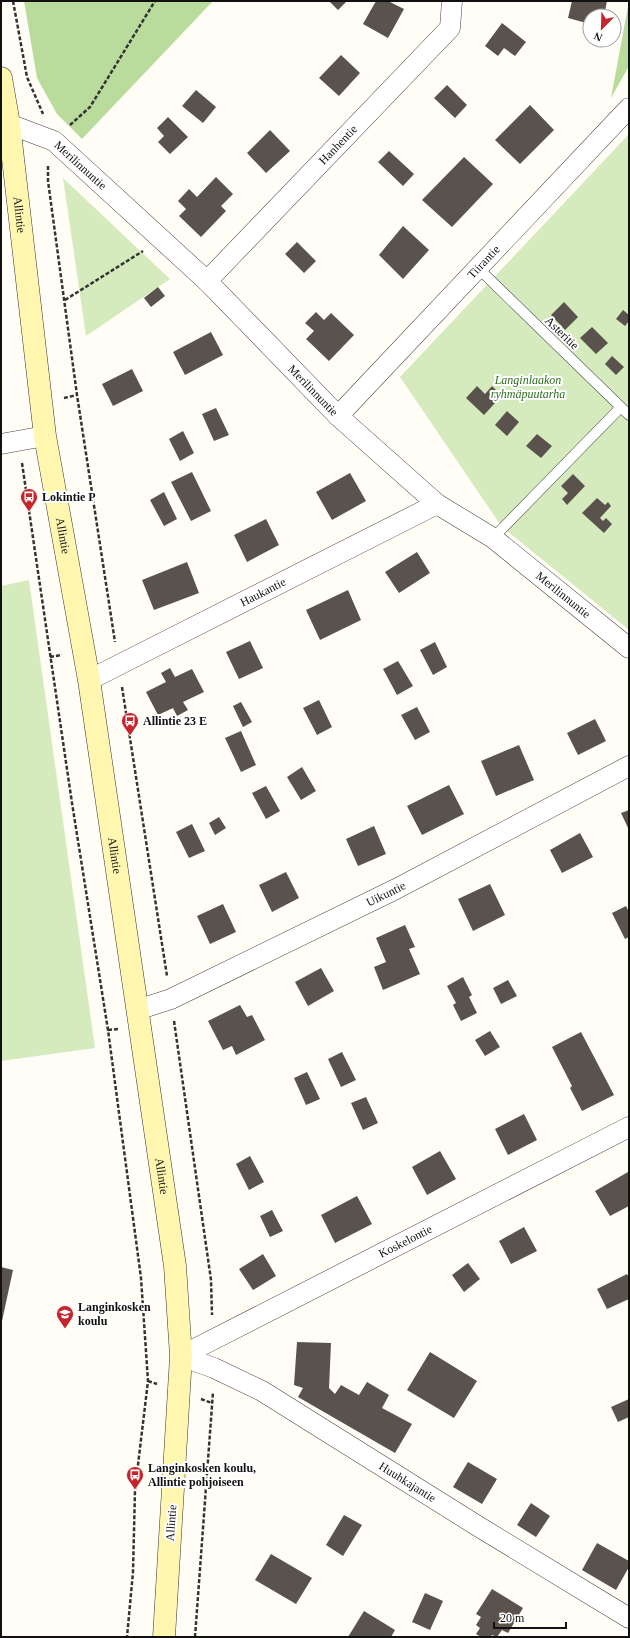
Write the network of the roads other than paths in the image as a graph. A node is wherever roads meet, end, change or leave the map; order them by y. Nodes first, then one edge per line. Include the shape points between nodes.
1 (452, 1) edge
2 (1, 78) edge
3 (629, 108) edge
4 (9, 124) junction
5 (478, 268) junction
6 (207, 281) junction
7 (621, 407) junction
8 (629, 415) edge
9 (338, 416) junction
10 (45, 436) junction
11 (9, 443) edge
12 (437, 504) junction
13 (493, 538) junction
14 (629, 648) edge
15 (89, 680) junction
16 (629, 766) edge
17 (137, 1010) junction
18 (629, 1127) edge
19 (181, 1356) junction
20 (629, 1618) edge
21 (164, 1637) edge

1 - 6 street, Hanhentie via 450,28
2 - 4 street, Allintie
3 - 5 street, Tiirantie
4 - 6 street, Merilinnuntie via 50,139
4 - 10 street, Allintie
5 - 7 lane, Asteritie
5 - 9 street, Tiirantie
6 - 9 street, Merilinnuntie
7 - 8 lane, Asteritie
7 - 13 lane
9 - 12 street, Merilinnuntie
10 - 11 street
10 - 15 street, Allintie
12 - 13 street, Merilinnuntie
12 - 15 street, Haukantie
13 - 14 street, Merilinnuntie
15 - 17 street, Allintie
16 - 17 street, Uikuntie via 396,889 171,999
17 - 19 street, Allintie via 175,1266
18 - 19 street, Koskelontie
19 - 20 street, Huuhkajantie via 214,1368 262,1391
19 - 21 street, Allintie

